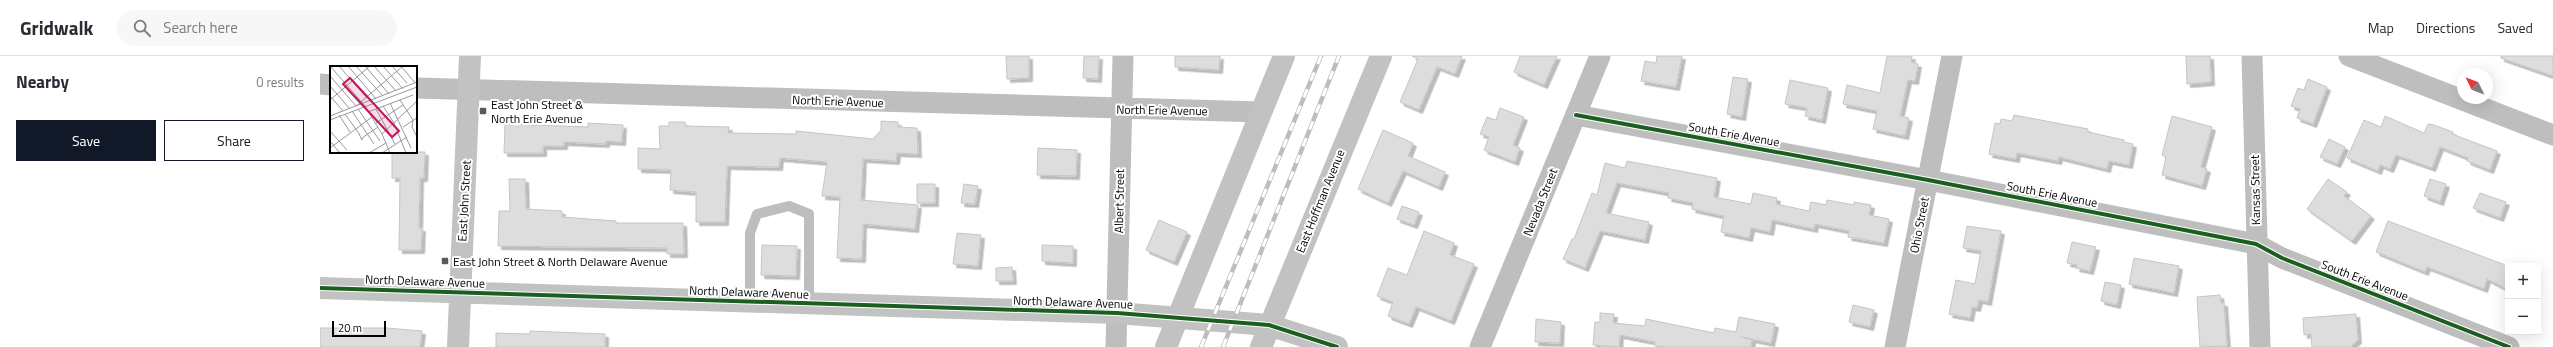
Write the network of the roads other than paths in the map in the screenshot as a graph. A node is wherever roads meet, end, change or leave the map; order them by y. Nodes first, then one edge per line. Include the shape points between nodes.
1 (470, 56) edge
2 (1123, 56) edge
3 (1284, 56) edge
4 (1380, 56) edge
5 (1600, 56) edge
6 (1952, 56) edge
7 (2252, 56) edge
8 (2349, 56) edge
9 (320, 84) edge
10 (330, 85) edge
11 (417, 88) edge
12 (469, 90) junction
13 (1121, 109) junction
14 (1261, 112) junction
15 (1576, 115) junction
16 (2553, 135) edge
17 (1928, 180) junction
18 (2256, 244) junction
19 (320, 288) edge
20 (459, 292) junction
21 (750, 302) junction
22 (809, 304) junction
23 (1117, 313) junction
24 (1178, 317) junction
25 (1269, 325) junction
26 (458, 347) edge
27 (1116, 347) edge
28 (1166, 347) edge
29 (1261, 347) edge
30 (1337, 347) edge
31 (1480, 347) edge
32 (1895, 347) edge
33 (2260, 347) edge
34 (2509, 347) edge

1 - 12 street, East John Street
2 - 13 street, Albert Street
3 - 14 street
4 - 25 street, East Hoffman Avenue
5 - 15 street, Nevada Street
6 - 17 street, Ohio Street
7 - 18 street, Kansas Street
8 - 16 street
9 - 10 street
11 - 12 street, North Erie Avenue
12 - 13 street, North Erie Avenue
12 - 20 street, East John Street
13 - 14 street, North Erie Avenue
13 - 23 street, Albert Street
14 - 24 street
15 - 17 street, South Erie Avenue
15 - 31 street, Nevada Street
17 - 18 street, South Erie Avenue
17 - 32 street, Ohio Street
18 - 33 street, Kansas Street
18 - 34 street, South Erie Avenue via 2282,258
19 - 20 street, North Delaware Avenue
20 - 21 street, North Delaware Avenue
20 - 26 street, East John Street
21 - 22 street, North Delaware Avenue
21 - 22 lane via 750,233 757,214 789,206 809,214
22 - 23 street, North Delaware Avenue
23 - 24 street, North Delaware Avenue
23 - 27 street, Albert Street
24 - 25 street, North Delaware Avenue
24 - 28 street
25 - 29 street, East Hoffman Avenue
25 - 30 street, North Delaware Avenue

